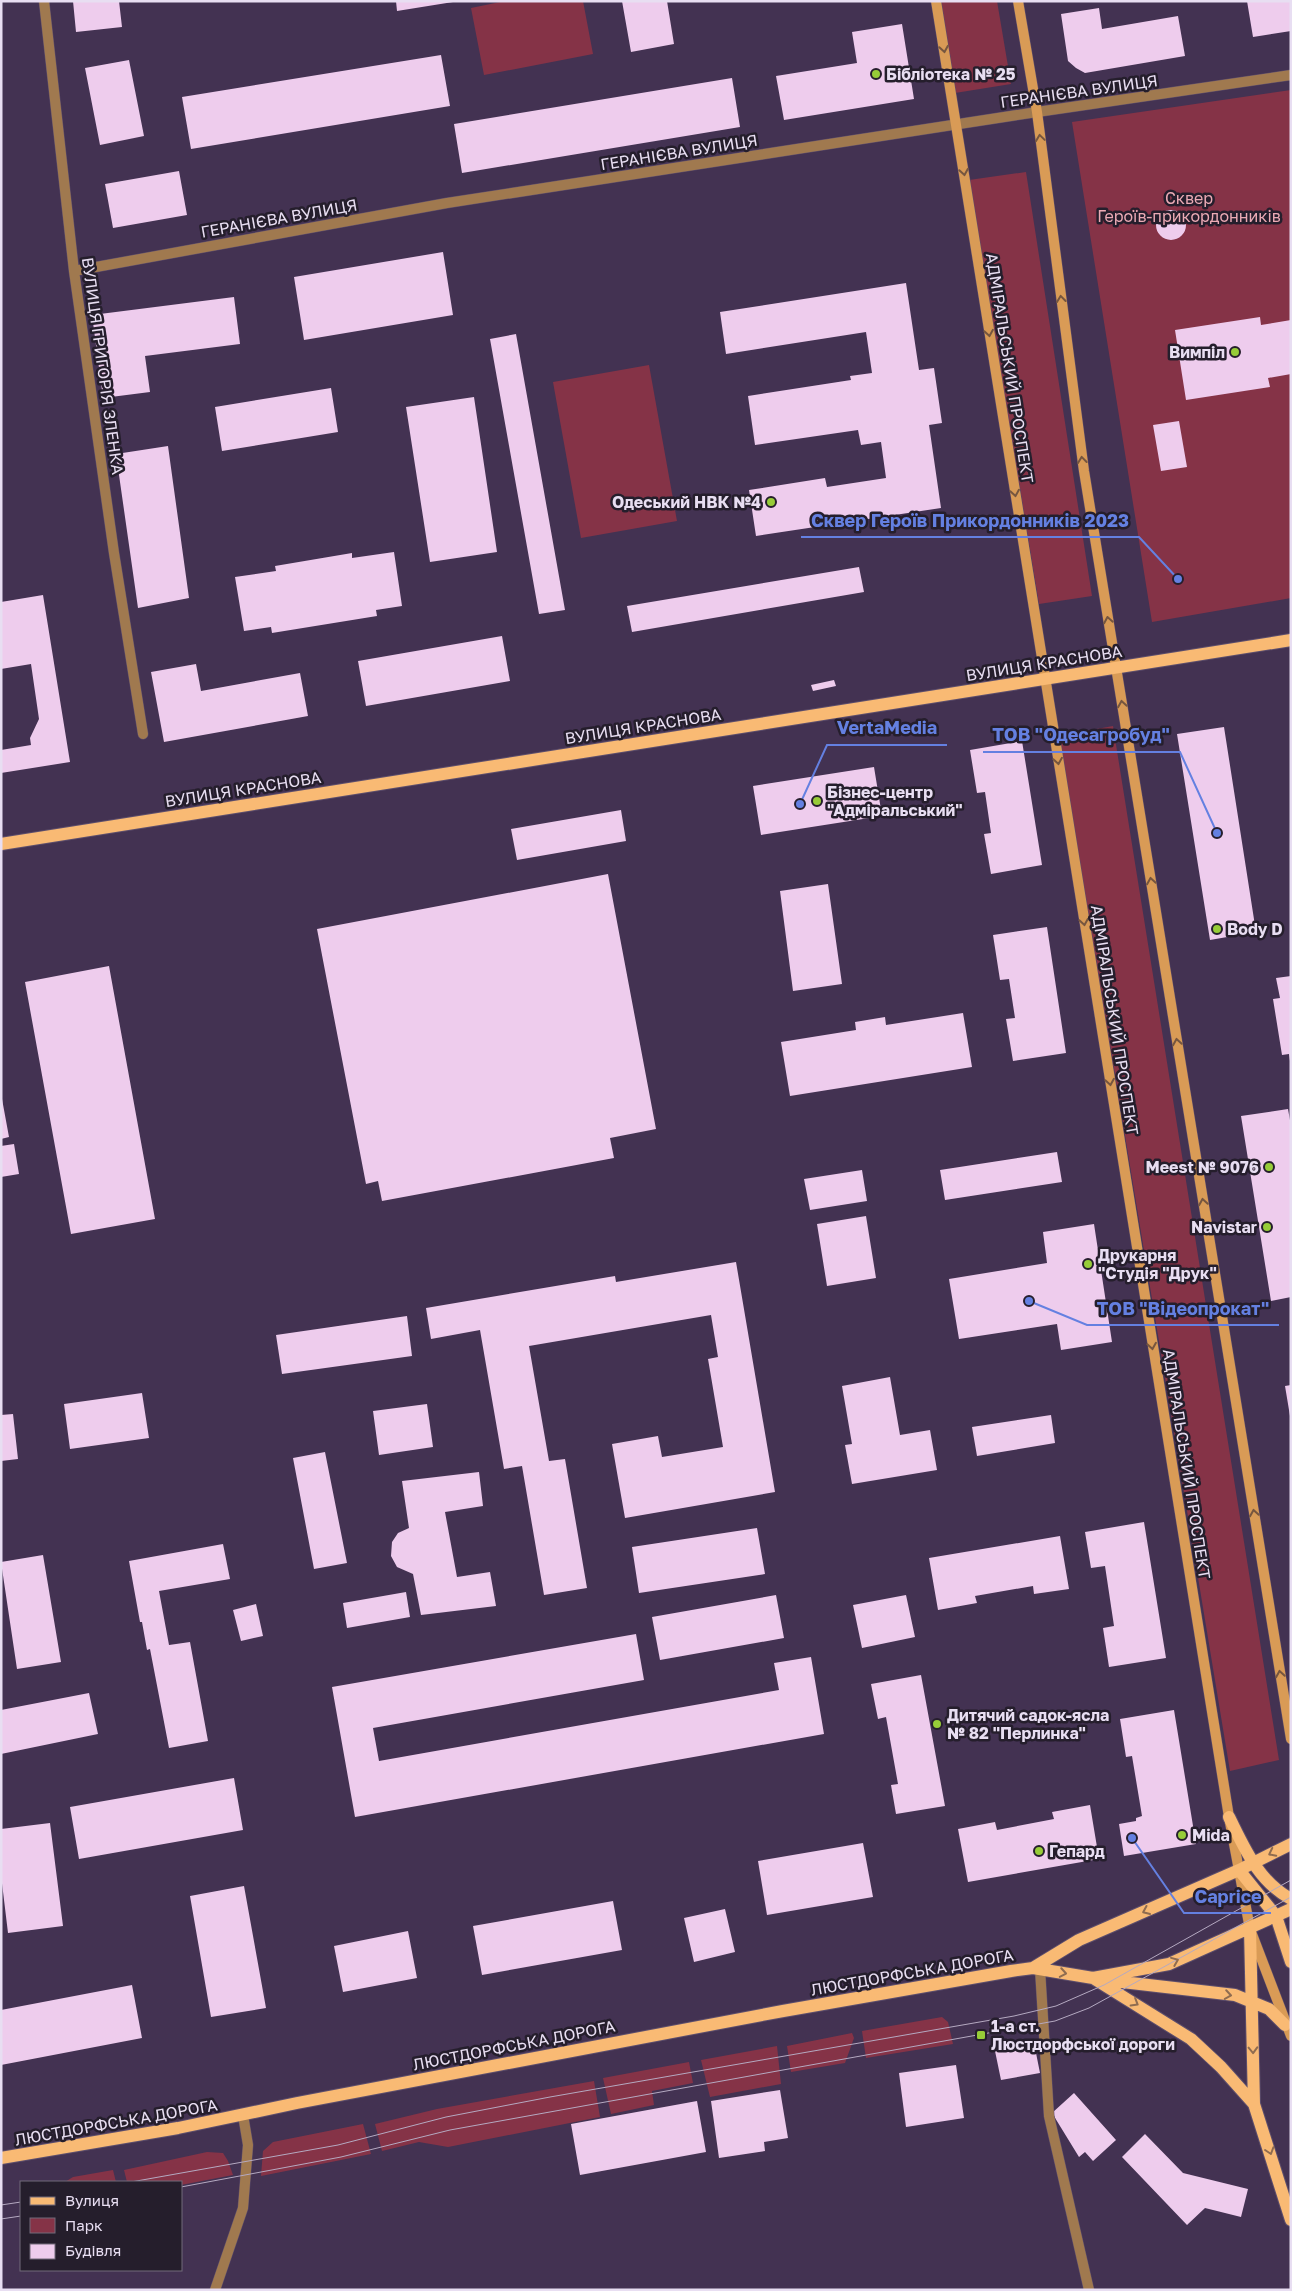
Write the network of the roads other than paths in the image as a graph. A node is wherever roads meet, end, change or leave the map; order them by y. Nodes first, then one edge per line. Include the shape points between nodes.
1 (44, 1) edge
2 (936, 1) edge
3 (1018, 1) edge
4 (1291, 76) edge
5 (1037, 112) junction
6 (956, 124) junction
7 (74, 271) junction
8 (1291, 640) edge
9 (1116, 668) junction
10 (1044, 678) junction
11 (143, 734) dead end
12 (1, 844) edge
13 (1291, 1739) edge
14 (1229, 1818) junction
15 (1291, 1844) edge
16 (1253, 1863) junction
17 (1239, 1870) junction
18 (1291, 1898) edge
19 (1291, 1909) edge
20 (1276, 1916) junction
21 (1250, 1929) junction
22 (1291, 1962) edge
23 (1037, 1968) junction
24 (1093, 1978) junction
25 (1251, 2001) junction
26 (1288, 2030) edge
27 (1254, 2104) junction
28 (243, 2115) junction
29 (1, 2158) edge
30 (1291, 2220) edge
31 (215, 2290) edge
32 (1089, 2290) edge

1 - 7 street, ВУЛИЦЯ ГРИГОРІЯ ЗЛЕНКА
2 -> 6 main road, АДМІРАЛЬСЬКИЙ ПРОСПЕКТ
3 - 5 main road
4 - 5 street, ГЕРАНІЄВА ВУЛИЦЯ
5 - 6 street, ГЕРАНІЄВА ВУЛИЦЯ
9 -> 5 main road via 1084,471
6 - 7 street, ГЕРАНІЄВА ВУЛИЦЯ via 447,203
6 -> 10 main road, АДМІРАЛЬСЬКИЙ ПРОСПЕКТ
7 - 11 street, ВУЛИЦЯ ГРИГОРІЯ ЗЛЕНКА
8 - 9 main road, ВУЛИЦЯ КРАСНОВА
9 - 10 main road, ВУЛИЦЯ КРАСНОВА
13 -> 9 main road
10 - 12 main road, ВУЛИЦЯ КРАСНОВА
10 -> 14 main road, АДМІРАЛЬСЬКИЙ ПРОСПЕКТ
14 - 16 main road
14 - 17 main road, АДМІРАЛЬСЬКИЙ ПРОСПЕКТ
15 -> 16 main road, ЛЮСТДОРФСЬКА ДОРОГА
16 - 17 main road, ЛЮСТДОРФСЬКА ДОРОГА
16 - 18 main road via 1274,1889
17 - 20 main road
17 - 21 main road, АДМІРАЛЬСЬКИЙ ПРОСПЕКТ
17 -> 23 main road, ЛЮСТДОРФСЬКА ДОРОГА via 1079,1940
19 - 20 main road, ЛЮСТДОРФСЬКА ДОРОГА
20 - 21 main road, ЛЮСТДОРФСЬКА ДОРОГА
20 - 22 main road
24 -> 21 main road, ЛЮСТДОРФСЬКА ДОРОГА via 1169,1964
21 - 25 main road
21 - 26 main road, АДМІРАЛЬСЬКИЙ ПРОСПЕКТ
23 -> 24 main road, ЛЮСТДОРФСЬКА ДОРОГА
23 - 28 main road, ЛЮСТДОРФСЬКА ДОРОГА via 783,2011
23 - 32 street via 1049,2116
24 -> 25 main road via 1235,1995
24 -> 27 main road via 1191,2039
25 - 26 main road via 1269,2008
25 -> 27 main road
27 -> 30 main road
28 - 29 main road, ЛЮСТДОРФСЬКА ДОРОГА
28 - 31 street via 248,2146 243,2208

